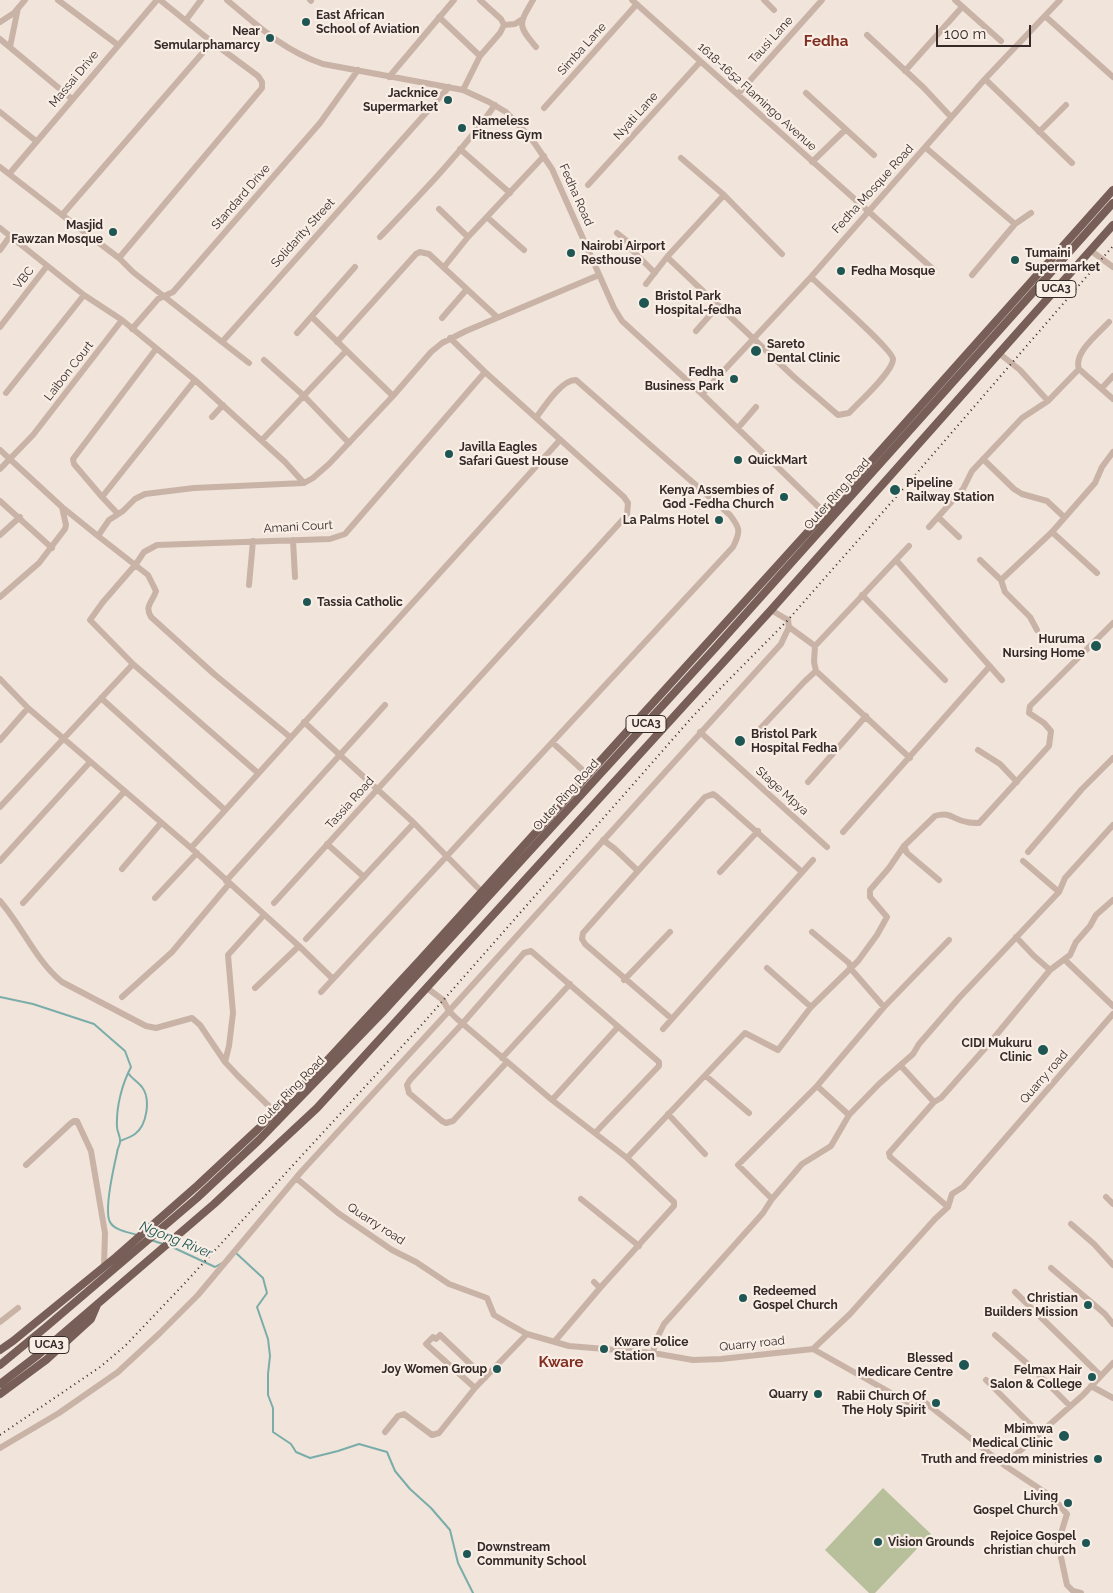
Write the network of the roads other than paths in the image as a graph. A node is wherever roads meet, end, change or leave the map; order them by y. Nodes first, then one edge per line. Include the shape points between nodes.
1 (25, 0) edge
2 (58, 0) edge
3 (159, 0) edge
4 (201, 0) edge
5 (228, 0) edge
6 (454, 0) edge
7 (480, 0) edge
8 (533, 0) edge
9 (764, 0) edge
10 (822, 0) edge
11 (955, 0) edge
12 (1060, 0) edge
13 (634, 2) edge
14 (962, 7) junction
15 (18, 8) junction
16 (774, 10) dead end
17 (1046, 16) junction
18 (440, 17) junction
19 (186, 20) junction
20 (521, 20) junction
21 (0, 22) edge
22 (504, 25) junction
23 (867, 35) dead end
24 (0, 39) edge
25 (1001, 41) dead end
26 (212, 42) junction
27 (118, 45) junction
28 (10, 47) junction
29 (536, 47) dead end
30 (480, 56) junction
31 (700, 62) junction
32 (358, 70) junction
33 (905, 71) junction
34 (388, 76) junction
35 (1113, 77) edge
36 (985, 79) junction
37 (449, 87) junction
38 (463, 90) junction
39 (806, 93) dead end
40 (738, 94) junction
41 (72, 99) junction
42 (1066, 104) dead end
43 (495, 105) junction
44 (544, 108) dead end
45 (0, 112) edge
46 (951, 117) junction
47 (845, 130) junction
48 (1039, 132) junction
49 (36, 141) junction
50 (926, 148) junction
51 (460, 149) junction
52 (874, 155) dead end
53 (544, 156) junction
54 (681, 158) dead end
55 (812, 162) junction
56 (1072, 163) dead end
57 (3, 171) edge
58 (588, 186) dead end
59 (1113, 190) edge
60 (510, 193) junction
61 (724, 195) junction
62 (1113, 203) edge
63 (439, 209) dead end
64 (869, 210) junction
65 (1031, 213) dead end
66 (62, 215) junction
67 (488, 218) junction
68 (1014, 224) junction
69 (1113, 225) edge
70 (0, 228) edge
71 (617, 233) dead end
72 (10, 236) junction
73 (380, 237) dead end
74 (468, 237) junction
75 (0, 250) edge
76 (524, 250) dead end
77 (1090, 250) junction
78 (782, 254) dead end
79 (667, 257) junction
80 (119, 258) junction
81 (48, 266) junction
82 (355, 267) dead end
83 (444, 267) junction
84 (1113, 268) edge
85 (934, 270) dead end
86 (656, 272) junction
87 (598, 275) junction
88 (972, 275) dead end
89 (811, 277) junction
90 (646, 284) dead end
91 (468, 289) junction
92 (84, 295) junction
93 (166, 297) junction
94 (718, 306) junction
95 (312, 317) junction
96 (442, 318) dead end
97 (497, 318) junction
98 (122, 320) junction
99 (1109, 322) dead end
100 (0, 327) edge
101 (132, 329) junction
102 (696, 331) dead end
103 (297, 333) dead end
104 (450, 338) junction
105 (754, 339) junction
106 (222, 342) junction
107 (337, 342) junction
108 (156, 349) junction
109 (346, 351) junction
110 (1000, 354) junction
111 (264, 360) dead end
112 (249, 363) dead end
113 (1078, 369) junction
114 (485, 372) junction
115 (1113, 376) edge
116 (195, 380) junction
117 (943, 387) junction
118 (1102, 388) junction
119 (6, 394) dead end
120 (702, 394) junction
121 (304, 396) junction
122 (393, 396) junction
123 (1113, 399) edge
124 (1048, 401) junction
125 (223, 405) junction
126 (756, 407) dead end
127 (212, 418) dead end
128 (536, 418) junction
129 (738, 428) junction
130 (262, 440) junction
131 (560, 440) junction
132 (349, 443) junction
133 (0, 450) edge
134 (1113, 452) edge
135 (10, 458) junction
136 (983, 459) junction
137 (0, 469) edge
138 (304, 483) junction
139 (102, 497) junction
140 (0, 501) edge
141 (62, 507) junction
142 (825, 513) junction
143 (118, 514) junction
144 (20, 517) junction
145 (938, 517) junction
146 (1064, 517) junction
147 (929, 527) dead end
148 (1052, 532) junction
149 (0, 535) edge
150 (98, 536) junction
151 (959, 537) dead end
152 (293, 540) junction
153 (253, 541) junction
154 (909, 546) dead end
155 (52, 548) junction
156 (896, 560) junction
157 (980, 560) dead end
158 (136, 564) junction
159 (1098, 573) dead end
160 (295, 577) dead end
161 (1001, 580) junction
162 (249, 584) dead end
163 (862, 595) junction
164 (0, 597) edge
165 (771, 610) junction
166 (1113, 624) edge
167 (789, 627) junction
168 (1037, 630) dead end
169 (815, 646) junction
170 (133, 664) junction
171 (990, 666) junction
172 (816, 671) junction
173 (0, 679) edge
174 (945, 680) dead end
175 (1002, 680) dead end
176 (101, 698) junction
177 (385, 705) dead end
178 (28, 708) junction
179 (866, 716) junction
180 (304, 722) junction
181 (758, 731) dead end
182 (700, 732) junction
183 (290, 737) junction
184 (63, 738) junction
185 (0, 740) edge
186 (553, 743) junction
187 (978, 750) dead end
188 (340, 755) junction
189 (910, 758) junction
190 (1113, 758) edge
191 (90, 762) junction
192 (258, 773) junction
193 (588, 775) junction
194 (808, 782) dead end
195 (1017, 782) junction
196 (377, 788) junction
197 (124, 792) junction
198 (0, 807) edge
199 (225, 810) junction
200 (161, 823) junction
201 (414, 823) junction
202 (1113, 825) edge
203 (758, 831) junction
204 (843, 832) dead end
205 (603, 840) junction
206 (327, 844) junction
207 (904, 846) junction
208 (827, 847) dead end
209 (190, 848) junction
210 (1028, 852) dead end
211 (196, 854) junction
212 (447, 857) junction
213 (813, 860) dead end
214 (0, 861) edge
215 (1023, 861) dead end
216 (122, 869) dead end
217 (638, 871) junction
218 (720, 872) dead end
219 (802, 872) junction
220 (364, 877) junction
221 (939, 880) dead end
222 (228, 883) junction
223 (482, 892) junction
224 (1059, 892) junction
225 (155, 898) dead end
226 (1113, 900) edge
227 (0, 901) edge
228 (23, 903) dead end
229 (274, 903) dead end
230 (264, 915) junction
231 (670, 932) dead end
232 (812, 932) dead end
233 (1016, 937) junction
234 (306, 939) dead end
235 (949, 940) dead end
236 (299, 946) junction
237 (1065, 960) junction
238 (767, 968) dead end
239 (851, 969) junction
240 (1050, 970) junction
241 (333, 979) junction
242 (624, 980) junction
243 (570, 984) junction
244 (255, 988) dead end
245 (427, 988) junction
246 (321, 992) dead end
247 (122, 997) dead end
248 (1113, 1006) edge
249 (811, 1007) junction
250 (884, 1007) junction
251 (449, 1011) junction
252 (1113, 1014) edge
253 (672, 1019) junction
254 (462, 1024) junction
255 (618, 1027) junction
256 (663, 1029) dead end
257 (505, 1060) junction
258 (225, 1062) junction
259 (322, 1066) junction
260 (901, 1066) junction
261 (706, 1076) junction
262 (317, 1081) junction
263 (817, 1086) junction
264 (552, 1100) junction
265 (934, 1102) junction
266 (276, 1113) junction
267 (668, 1114) junction
268 (749, 1114) dead end
269 (850, 1114) junction
270 (595, 1134) junction
271 (705, 1154) dead end
272 (627, 1158) junction
273 (26, 1165) dead end
274 (296, 1178) junction
275 (217, 1180) junction
276 (202, 1181) junction
277 (1106, 1197) dead end
278 (581, 1199) dead end
279 (772, 1199) junction
280 (1113, 1204) edge
281 (948, 1208) junction
282 (1071, 1224) dead end
283 (639, 1246) junction
284 (119, 1259) junction
285 (1113, 1265) edge
286 (104, 1266) junction
287 (1051, 1268) dead end
288 (594, 1282) dead end
289 (600, 1288) junction
290 (1014, 1292) dead end
291 (97, 1305) junction
292 (18, 1308) dead end
293 (0, 1322) edge
294 (1113, 1324) edge
295 (527, 1334) junction
296 (995, 1335) dead end
297 (555, 1341) junction
298 (814, 1349) junction
299 (0, 1350) edge
300 (653, 1353) junction
301 (1113, 1363) edge
302 (0, 1365) edge
303 (1101, 1376) junction
304 (485, 1378) junction
305 (986, 1380) dead end
306 (0, 1384) edge
307 (1091, 1386) junction
308 (475, 1388) junction
309 (0, 1394) edge
310 (1113, 1398) edge
311 (1070, 1406) junction
312 (385, 1432) dead end
313 (1039, 1433) junction
314 (0, 1448) edge
315 (1004, 1465) junction
316 (1081, 1593) edge

1 - 15 street
2 - 27 street
3 - 19 street
3 - 27 street, Massai Drive
4 - 19 street
5 - 32 street, Fedha Road via 294,52 323,64
6 - 18 street
7 - 22 street via 501,18
8 - 20 street
9 - 16 street
10 - 40 street, Tausi Lane
11 - 14 street
12 - 17 street, Fedha Mosque Road
13 - 31 street, 1618-1652 Flamingo Avenue
13 - 44 street, Simba Lane
14 - 25 street
14 - 33 street
15 - 21 street
15 - 28 street
17 - 35 street
17 - 36 street, Fedha Mosque Road
18 - 30 street
18 - 34 street
19 - 26 street
20 - 22 street
20 - 29 street via 523,32
22 - 30 street
23 - 33 street
24 - 28 street
26 - 66 street
26 - 80 street via 258,76 262,88
27 - 41 street, Massai Drive
28 - 41 street
30 - 38 street
31 - 40 street, 1618-1652 Flamingo Avenue
31 - 58 street, Nyati Lane
32 - 34 street, Fedha Road
32 - 93 street, Standard Drive via 314,130 174,292
33 - 46 street
34 - 37 street, Fedha Road
36 - 46 street, Fedha Mosque Road
36 - 48 street
37 - 38 street, Fedha Road
37 - 106 street, Solidarity Street
38 - 43 street, Fedha Road
39 - 47 street
40 - 55 street, 1618-1652 Flamingo Avenue
41 - 49 street, Massai Drive
42 - 48 street
43 - 51 street
43 - 53 street, Fedha Road via 520,126
45 - 49 street
46 - 50 street, Fedha Mosque Road
47 - 52 street
47 - 55 street
48 - 56 street
49 - 57 street, Massai Drive
50 - 64 street, Fedha Mosque Road
50 - 68 street
51 - 60 street
51 - 73 street
53 - 60 street
53 - 87 street, Fedha Road via 559,181
54 - 61 street
55 - 64 street, 1618-1652 Flamingo Avenue
57 - 66 street
59 - 117 main road, UCA3
60 - 67 street
61 - 78 street
61 - 79 street
62 - 117 main road, Outer Ring Road / UCA3
63 - 74 street
64 - 85 street, 1618-1652 Flamingo Avenue
64 - 89 street, Fedha Mosque Road
65 - 68 street
66 - 80 street
67 - 74 street
67 - 76 street
68 - 88 street
69 - 77 main road, UCA3
70 - 72 street
71 - 86 street
72 - 75 street
72 - 81 street
74 - 83 street
77 - 84 street
77 - 110 main road, UCA3
79 - 86 street
79 - 94 street
80 - 93 street
81 - 92 street
81 - 100 street, VBC
82 - 95 street
83 - 91 street
83 - 107 street via 429,254 416,254
86 - 90 street
87 - 97 street
87 - 120 street, Fedha Road via 622,322
89 - 105 street, Fedha Mosque Road
89 - 105 street via 891,354 893,361 889,370 850,413 838,415
91 - 96 street
91 - 97 street
92 - 98 street
92 - 119 street
93 - 101 street, Standard Drive via 158,299
93 - 106 street
94 - 102 street
94 - 105 street
95 - 103 street
95 - 107 street
97 - 104 street
98 - 101 street
98 - 135 street, Laibon Court via 33,435
99 - 113 street via 1082,352 1077,361
101 - 108 street
104 - 114 street
104 - 122 street via 431,352
105 - 120 street, Fedha Mosque Road
106 - 112 street
107 - 109 street
108 - 116 street
108 - 139 street via 73,459
109 - 121 street
109 - 122 street
110 - 124 street via 1020,370
110 - 165 main road, UCA3
111 - 121 street
113 - 118 street
113 - 124 street
114 - 128 street
114 - 152 street, Amani Court via 345,534 330,539
115 - 118 street
116 - 125 street
116 - 139 street
117 - 142 main road, UCA3
117 - 262 main road, Outer Ring Road / UCA3 via 716,647 462,927
118 - 123 street
120 - 129 street, Fedha Road
121 - 130 street
121 - 132 street
122 - 132 street
124 - 136 street via 1022,418
125 - 127 street
125 - 130 street
126 - 129 street
128 - 131 street
128 - 186 street via 566,383 576,380 730,515 739,532 733,547
129 - 142 street, Fedha Road
130 - 138 street
131 - 180 street
131 - 196 street, Tassia Road via 624,496 628,503 627,515
132 - 138 street
133 - 135 street
134 - 146 street via 1095,483
135 - 137 street, Laibon Court
135 - 141 street
136 - 145 street
136 - 146 street via 1014,489 1047,501
138 - 143 street via 194,488 145,494
139 - 143 street
140 - 144 street
141 - 150 street
141 - 155 street via 66,527
142 - 193 main road, UCA3
143 - 150 street via 104,525
144 - 149 street
144 - 155 street
145 - 147 street
145 - 151 street
146 - 148 street
148 - 159 street
148 - 161 street
150 - 158 street
152 - 153 street, Amani Court
152 - 160 street
153 - 158 street, Amani Court via 157,545 144,552
153 - 162 street
154 - 156 street
155 - 164 street
156 - 163 street
156 - 171 street
157 - 161 street
158 - 170 street, Amani Court via 90,620
158 - 183 street via 155,587 155,596 148,606 151,617
161 - 168 street via 1005,592 1030,617
163 - 169 street
163 - 174 street
165 - 167 street via 788,620
165 - 245 main road, UCA3
166 - 195 street via 1030,706 1029,713 1051,731 1051,740 1045,752
167 - 169 street
167 - 182 street via 781,644
169 - 172 street
170 - 176 street
170 - 192 street
171 - 175 street
171 - 189 street
172 - 179 street
172 - 181 street
173 - 178 street
176 - 184 street
176 - 199 street
177 - 188 street
178 - 184 street
178 - 185 street
179 - 189 street
179 - 194 street
180 - 183 street
180 - 188 street
182 - 205 street
182 - 208 street, Stage Mpya
183 - 192 street
184 - 191 street
184 - 198 street
186 - 193 street
186 - 212 street
187 - 195 street via 1000,764
188 - 196 street
188 - 222 street
189 - 204 street
190 - 210 street
191 - 197 street
191 - 214 street
192 - 199 street
193 - 223 main road, UCA3
195 - 207 street via 979,823 964,822 951,815 935,816
196 - 201 street
196 - 206 street, Tassia Road
197 - 200 street
197 - 228 street
199 - 209 street
200 - 209 street
200 - 216 street
201 - 212 street
201 - 220 street
202 - 224 street via 1065,878
203 - 217 street via 716,796 709,795
203 - 218 street
203 - 219 street
205 - 217 street
205 - 251 street
206 - 220 street
206 - 229 street, Tassia Road
207 - 221 street
207 - 239 street via 870,890 870,897 885,914 886,921
209 - 211 street
211 - 222 street
211 - 225 street
212 - 223 street
212 - 241 street
213 - 219 street
215 - 224 street
217 - 242 street via 583,933 582,939
219 - 253 street
220 - 234 street
222 - 230 street
222 - 247 street via 172,952
223 - 259 main road, UCA3
224 - 233 street
226 - 237 street via 1096,915
227 - 258 street via 14,916 51,973 62,982 146,1026 156,1028 192,1018
230 - 236 street
230 - 258 street via 228,955 234,1013
231 - 242 street
232 - 239 street via 849,963
233 - 240 street
233 - 260 street
235 - 250 street
236 - 241 street
236 - 244 street
237 - 240 street
237 - 248 street
238 - 249 street
239 - 249 street
239 - 250 street
240 - 265 street via 988,1045
241 - 246 street
242 - 253 street
243 - 254 street via 528,951
243 - 255 street
243 - 257 street
245 - 251 street via 443,1000
245 - 291 main road, UCA3 via 317,1108 236,1185
249 - 261 street via 778,1050 745,1033
250 - 263 street
251 - 254 street
251 - 274 street
252 - 281 street, Quarry road via 963,1187 952,1194
253 - 256 street
254 - 257 street
254 - 257 street via 407,1085 409,1092 442,1121 453,1121
255 - 264 street
255 - 270 street via 659,1064
257 - 264 street
258 - 266 street
259 - 262 main road
259 - 266 main road, UCA3
260 - 265 street
260 - 269 street
261 - 267 street
261 - 268 street
262 - 275 main road, Outer Ring Road / UCA3
263 - 269 street
263 - 279 street via 738,1166
264 - 270 street
265 - 281 street via 889,1152 889,1156
266 - 276 main road, UCA3
267 - 271 street
267 - 272 street
269 - 279 street via 831,1146 802,1164
270 - 272 street
272 - 283 street via 674,1202 673,1209
273 - 286 street via 77,1121 90,1151 104,1233
274 - 295 street, Quarry road via 338,1213 392,1250 449,1284 487,1298 494,1315
274 - 314 street via 198,1295 118,1372 59,1414
275 - 276 main road
275 - 284 main road, Outer Ring Road / UCA3 via 163,1227
276 - 284 main road, UCA3
277 - 280 street
278 - 283 street
279 - 300 street via 664,1324
281 - 298 street, Quarry road
282 - 285 street
283 - 289 street
284 - 286 main road, UCA3
284 - 302 main road, Outer Ring Road / UCA3
286 - 299 main road, UCA3
287 - 294 street
288 - 289 street
289 - 297 street
290 - 303 street
291 - 306 main road, UCA3
291 - 309 main road, UCA3 via 91,1319 46,1360
292 - 293 street
295 - 297 street, Quarry road
295 - 304 street
296 - 311 street
297 - 300 street, Quarry road via 590,1349
298 - 300 street, Quarry road via 692,1360
298 - 315 street via 916,1407 922,1400
301 - 303 street
303 - 307 street
304 - 308 street
304 - 308 street via 440,1335 426,1344
305 - 313 street
307 - 310 street
307 - 311 street
308 - 312 street via 439,1433 432,1435 404,1414 398,1416
311 - 313 street
313 - 315 street
315 - 316 street via 1052,1497 1067,1514 1058,1543 1067,1585

